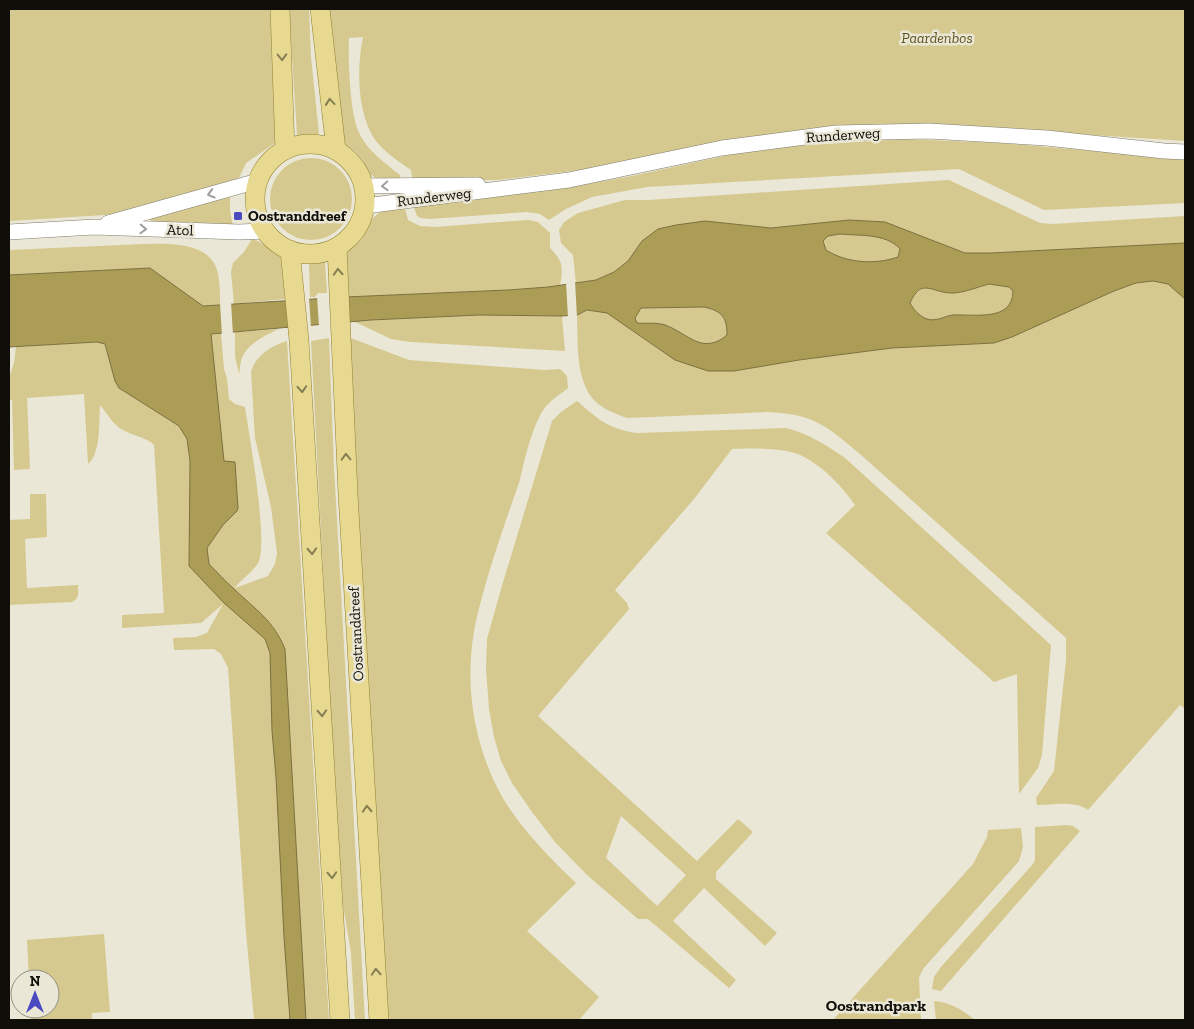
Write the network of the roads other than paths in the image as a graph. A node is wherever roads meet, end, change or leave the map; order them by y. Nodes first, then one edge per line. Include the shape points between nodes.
1 (280, 9) edge
2 (320, 9) edge
3 (285, 150) junction
4 (336, 150) junction
5 (1185, 152) edge
6 (258, 181) junction
7 (364, 186) junction
8 (504, 188) junction
9 (365, 206) junction
10 (94, 227) junction
11 (266, 231) junction
12 (9, 232) edge
13 (337, 247) junction
14 (290, 250) junction
15 (340, 1020) edge
16 (379, 1020) edge

1 -> 3 main road
4 -> 2 main road
3 - 4 main road via 310,144
3 - 6 main road via 264,169
4 - 7 main road via 351,162
5 - 8 street, Runderweg via 1047,138 929,131 836,132 722,148 569,180
6 -> 10 street, Atol
6 - 11 main road via 256,207
8 -> 7 street, Runderweg via 468,184
7 - 9 main road
8 - 9 street, Runderweg
9 - 13 main road via 356,230
10 -> 11 street, Atol
10 - 12 street, Atol
11 - 14 main road
13 - 14 main road via 314,254
16 -> 13 main road, Oostranddreef
14 -> 15 main road via 299,340

